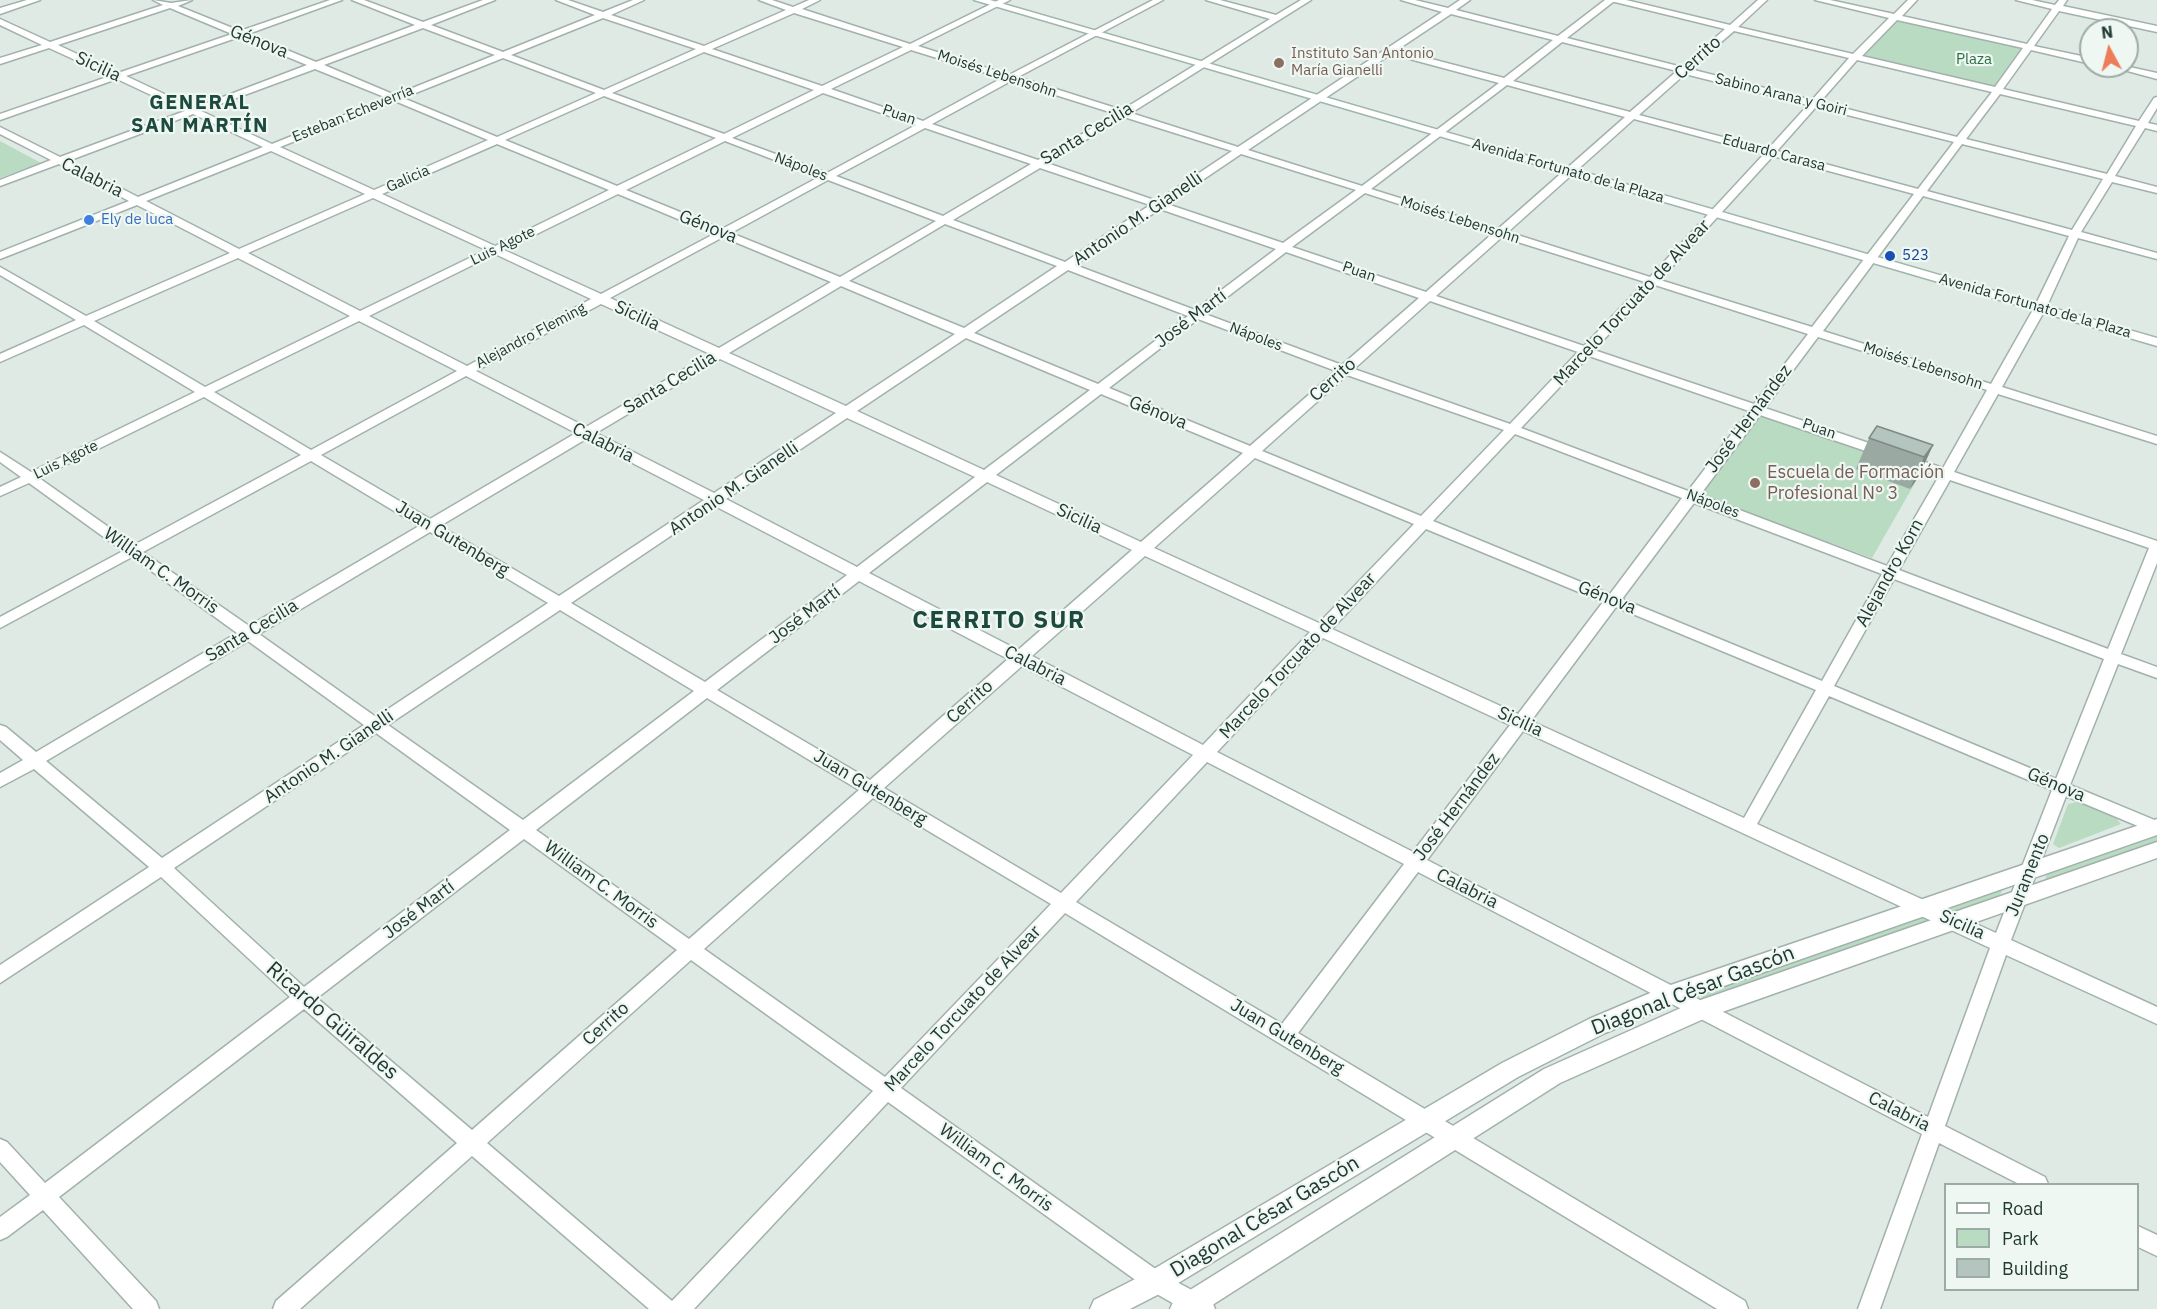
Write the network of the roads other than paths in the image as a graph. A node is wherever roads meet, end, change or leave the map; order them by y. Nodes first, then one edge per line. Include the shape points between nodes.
1 (36, 0) edge
2 (157, 0) edge
3 (188, 0) edge
4 (338, 0) edge
5 (356, 0) edge
6 (491, 0) edge
7 (560, 0) edge
8 (640, 0) edge
9 (763, 0) edge
10 (816, 0) edge
11 (979, 0) edge
12 (1159, 0) edge
13 (1210, 0) edge
14 (1307, 0) edge
15 (1406, 0) edge
16 (1466, 0) edge
17 (1610, 0) edge
18 (1615, 0) edge
19 (1763, 0) edge
20 (1819, 0) edge
21 (1913, 0) edge
22 (2020, 0) edge
23 (1001, 2) edge
24 (2060, 4) edge
25 (171, 6) junction
26 (794, 10) junction
27 (0, 11) edge
28 (1450, 11) junction
29 (603, 15) junction
30 (1896, 17) junction
31 (1277, 18) junction
32 (0, 22) edge
33 (423, 25) junction
34 (1732, 28) junction
35 (2157, 29) edge
36 (1097, 33) junction
37 (240, 34) junction
38 (1560, 39) junction
39 (50, 45) junction
40 (911, 46) junction
41 (2027, 47) junction
42 (704, 49) junction
43 (1391, 51) junction
44 (503, 55) junction
45 (1855, 57) junction
46 (2079, 58) edge
47 (0, 61) edge
48 (1200, 64) junction
49 (315, 65) junction
50 (1684, 70) junction
51 (2139, 72) edge
52 (118, 76) junction
53 (2157, 76) edge
54 (1010, 78) junction
55 (1505, 81) junction
56 (823, 90) junction
57 (1997, 91) junction
58 (604, 93) junction
59 (395, 98) junction
60 (1319, 98) junction
61 (2157, 100) edge
62 (1814, 103) junction
63 (191, 112) junction
64 (1123, 114) junction
65 (1633, 116) junction
66 (0, 117) edge
67 (924, 124) junction
68 (2142, 125) junction
69 (2157, 128) edge
70 (0, 130) edge
71 (1439, 134) junction
72 (724, 138) junction
73 (496, 140) junction
74 (1960, 140) junction
75 (272, 147) junction
76 (1241, 151) junction
77 (1770, 152) junction
78 (58, 161) junction
79 (1039, 163) junction
80 (1569, 171) junction
81 (827, 176) junction
82 (2111, 178) junction
83 (0, 183) edge
84 (617, 190) junction
85 (1364, 190) junction
86 (2157, 190) edge
87 (1920, 193) junction
88 (373, 194) junction
89 (136, 201) junction
90 (1160, 205) junction
91 (1716, 214) junction
92 (944, 220) junction
93 (722, 233) junction
94 (1500, 233) junction
95 (2075, 234) junction
96 (1285, 247) junction
97 (495, 250) junction
98 (237, 254) junction
99 (0, 256) edge
100 (2157, 256) edge
101 (1870, 258) junction
102 (1067, 267) junction
103 (0, 270) edge
104 (1653, 281) junction
105 (840, 282) junction
106 (1428, 296) junction
107 (600, 298) junction
108 (2040, 308) junction
109 (1196, 315) junction
110 (359, 316) junction
111 (85, 321) junction
112 (1815, 332) junction
113 (966, 334) junction
114 (2157, 342) edge
115 (1587, 350) junction
116 (720, 353) junction
117 (0, 358) edge
118 (1344, 370) junction
119 (465, 371) junction
120 (1994, 388) junction
121 (1100, 389) junction
122 (204, 392) junction
123 (1757, 408) junction
124 (848, 413) junction
125 (1512, 429) junction
126 (585, 434) junction
127 (2157, 440) edge
128 (1252, 452) junction
129 (310, 455) junction
130 (0, 456) edge
131 (1947, 473) junction
132 (986, 476) junction
133 (30, 478) junction
134 (0, 492) edge
135 (1691, 496) junction
136 (716, 501) junction
137 (1424, 523) junction
138 (429, 526) junction
139 (2157, 546) edge
140 (1143, 549) junction
141 (134, 552) junction
142 (1891, 571) junction
143 (858, 574) junction
144 (1612, 601) junction
145 (560, 604) junction
146 (0, 623) edge
147 (1322, 631) junction
148 (248, 633) junction
149 (2112, 657) junction
150 (1020, 658) junction
151 (2157, 673) edge
152 (1825, 688) junction
153 (706, 690) junction
154 (1521, 722) junction
155 (377, 725) junction
156 (0, 731) edge
157 (1205, 754) junction
158 (35, 759) junction
159 (0, 781) edge
160 (2063, 787) junction
161 (872, 789) junction
162 (1747, 827) junction
163 (523, 830) junction
164 (2157, 833) edge
165 (1415, 862) junction
166 (162, 868) junction
167 (2028, 872) junction
168 (2018, 899) junction
169 (1063, 903) junction
170 (1924, 908) junction
171 (1954, 921) junction
172 (2002, 942) junction
173 (691, 949) junction
174 (0, 975) edge
175 (1670, 995) junction
176 (303, 998) junction
177 (1700, 1010) junction
178 (2157, 1016) edge
179 (1285, 1035) junction
180 (887, 1090) junction
181 (1425, 1122) junction
182 (1934, 1130) junction
183 (1454, 1139) junction
184 (472, 1143) junction
185 (0, 1148) edge
186 (2034, 1183) edge
187 (44, 1196) junction
188 (0, 1230) edge
189 (2139, 1237) edge
190 (2157, 1246) edge
191 (1156, 1282) junction
192 (1194, 1307) edge
193 (148, 1309) edge
194 (284, 1309) edge
195 (665, 1309) edge
196 (679, 1309) edge
197 (1103, 1309) edge
198 (1737, 1309) edge
199 (1869, 1309) edge

1 - 27 street
2 - 25 street, Génova
3 - 25 street
4 - 37 street
5 - 33 street, Nápoles
6 - 33 street
7 - 29 street, Puan
8 - 29 street, Esteban Echeverría
9 - 26 street, Moisés Lebensohn
10 - 26 street, Galicia
11 - 23 street, Avenida Fortunato de la Plaza
12 - 36 street, Alejandro Fleming
13 - 31 street
14 - 31 street, Santa Cecilia
15 - 28 street, Sabino Arana y Goiri
16 - 28 street, Antonio M. Gianelli
17 - 38 street, José Martí
18 - 34 street
19 - 34 street, Cerrito
20 - 30 street
21 - 30 street, Marcelo Torcuato de Alvear
22 - 24 street
23 - 36 street, Avenida Fortunato de la Plaza
23 - 40 street, Luis Agote
24 - 35 street
24 - 41 street
25 - 37 street, Génova
25 - 39 street
26 - 40 street, Moisés Lebensohn
26 - 42 street, Galicia
28 - 38 street, Sabino Arana y Goiri
28 - 43 street, Antonio M. Gianelli
29 - 42 street, Puan
29 - 44 street, Esteban Echeverría
30 - 41 street
30 - 45 street, Marcelo Torcuato de Alvear
31 - 48 street, Santa Cecilia
32 - 39 street, Sicilia
33 - 44 street, Nápoles
33 - 49 street
34 - 45 street
34 - 50 street, Cerrito
36 - 48 street, Avenida Fortunato de la Plaza
36 - 54 street, Alejandro Fleming
37 - 49 street, Génova
37 - 52 street
38 - 50 street, Sabino Arana y Goiri
38 - 55 street, José Martí
39 - 47 street
39 - 52 street, Sicilia
40 - 54 street, Moisés Lebensohn
40 - 56 street, Luis Agote
41 - 46 street
41 - 57 street, José Hernández
42 - 56 street, Puan
42 - 58 street, Galicia
43 - 55 street, Eduardo Carasa
43 - 60 street, Antonio M. Gianelli
44 - 58 street, Nápoles
44 - 59 street, Esteban Echeverría
45 - 57 street
45 - 62 street, Marcelo Torcuato de Alvear
48 - 60 street, Avenida Fortunato de la Plaza
48 - 64 street, Santa Cecilia
49 - 59 street, Génova
49 - 63 street
50 - 62 street, Sabino Arana y Goiri
50 - 65 street, Cerrito
51 - 53 street
52 - 63 street, Sicilia
52 - 66 street
54 - 64 street, Moisés Lebensohn
54 - 67 street, Alejandro Fleming
55 - 65 street, Eduardo Carasa
55 - 71 street, José Martí
56 - 67 street, Puan
56 - 72 street, Luis Agote
57 - 68 street
57 - 74 street, José Hernández
58 - 72 street, Nápoles
58 - 73 street, Galicia
59 - 73 street, Génova
59 - 75 street, Esteban Echeverría
60 - 71 street, Avenida Fortunato de la Plaza
60 - 76 street, Antonio M. Gianelli
61 - 68 street, Alejandro Korn
62 - 74 street, Sabino Arana y Goiri
62 - 77 street, Marcelo Torcuato de Alvear
63 - 75 street, Sicilia
63 - 78 street
64 - 76 street, Moisés Lebensohn
64 - 79 street, Santa Cecilia
65 - 77 street, Eduardo Carasa
65 - 80 street, Cerrito
67 - 79 street, Puan
67 - 81 street, Alejandro Fleming
68 - 69 street
68 - 82 street, Alejandro Korn
70 - 78 street, Calabria
71 - 80 street, Avenida Fortunato de la Plaza
71 - 85 street, José Martí
72 - 81 street, Nápoles
72 - 84 street, Luis Agote
73 - 84 street, Génova
73 - 88 street, Galicia
74 - 82 street, Sabino Arana y Goiri
74 - 87 street, José Hernández
75 - 88 street, Sicilia
75 - 89 street, Esteban Echeverría
76 - 85 street, Moisés Lebensohn
76 - 90 street, Antonio M. Gianelli
77 - 87 street, Eduardo Carasa
77 - 91 street, Marcelo Torcuato de Alvear
78 - 83 street
78 - 89 street, Calabria
79 - 90 street, Puan
79 - 92 street, Santa Cecilia
80 - 91 street, Avenida Fortunato de la Plaza
80 - 94 street, Cerrito
81 - 92 street, Nápoles
81 - 93 street, Alejandro Fleming
82 - 86 street, Sabino Arana y Goiri
82 - 95 street, Alejandro Korn
84 - 93 street, Génova
84 - 97 street, Luis Agote
85 - 94 street, Moisés Lebensohn
85 - 96 street, José Martí
87 - 95 street, Eduardo Carasa
87 - 101 street, José Hernández
88 - 97 street, Sicilia
88 - 98 street, Galicia
89 - 98 street, Calabria
89 - 99 street, Esteban Echeverría
90 - 96 street, Puan
90 - 102 street, Antonio M. Gianelli
91 - 101 street, Avenida Fortunato de la Plaza
91 - 104 street, Marcelo Torcuato de Alvear
92 - 102 street, Nápoles
92 - 105 street, Santa Cecilia
93 - 105 street, Génova
93 - 107 street, Alejandro Fleming
94 - 104 street, Moisés Lebensohn
94 - 106 street, Cerrito
95 - 100 street, Eduardo Carasa
95 - 108 street, Alejandro Korn
96 - 106 street, Puan
96 - 109 street, José Martí
97 - 107 street, Sicilia
97 - 110 street, Luis Agote
98 - 110 street, Calabria
98 - 111 street, Galicia
101 - 108 street, Avenida Fortunato de la Plaza
101 - 112 street, José Hernández
102 - 109 street, Nápoles
102 - 113 street, Antonio M. Gianelli
103 - 111 street, Juan Gutenberg
104 - 112 street, Moisés Lebensohn
104 - 115 street, Marcelo Torcuato de Alvear
105 - 113 street, Génova
105 - 116 street, Santa Cecilia
106 - 115 street, Puan
106 - 118 street, Cerrito
107 - 116 street, Sicilia
107 - 119 street, Alejandro Fleming
108 - 114 street, Avenida Fortunato de la Plaza
108 - 120 street, Alejandro Korn
109 - 118 street, Nápoles
109 - 121 street, José Martí
110 - 119 street, Calabria
110 - 122 street, Luis Agote
111 - 117 street, Galicia
111 - 122 street, Juan Gutenberg
112 - 120 street, Moisés Lebensohn
112 - 123 street, José Hernández
113 - 121 street, Génova
113 - 124 street, Antonio M. Gianelli
115 - 123 street, Puan
115 - 125 street, Marcelo Torcuato de Alvear
116 - 124 street, Sicilia
116 - 126 street, Santa Cecilia
118 - 125 street, Nápoles
118 - 128 street, Cerrito
119 - 126 street, Calabria
119 - 129 street, Alejandro Fleming
120 - 127 street, Moisés Lebensohn
120 - 131 street, Alejandro Korn
121 - 128 street, Génova
121 - 132 street, José Martí
122 - 129 street, Juan Gutenberg
122 - 133 street, Luis Agote
123 - 131 street, Puan
123 - 135 street, José Hernández
124 - 132 street, Sicilia
124 - 136 street, Antonio M. Gianelli
125 - 135 street, Nápoles
125 - 137 street, Marcelo Torcuato de Alvear
126 - 136 street, Calabria
126 - 138 street, Santa Cecilia
128 - 137 street, Génova
128 - 140 street, Cerrito
129 - 138 street, Juan Gutenberg
129 - 141 street, Alejandro Fleming
130 - 133 street, William C. Morris
131 - 139 street, Puan
131 - 142 street, Alejandro Korn
132 - 140 street, Sicilia
132 - 143 street, José Martí
133 - 134 street, Luis Agote
133 - 141 street, William C. Morris
135 - 142 street, Nápoles
135 - 144 street, José Hernández
136 - 143 street, Calabria
136 - 145 street, Antonio M. Gianelli
137 - 144 street, Génova
137 - 147 street, Marcelo Torcuato de Alvear
138 - 145 street, Juan Gutenberg
138 - 148 street, Santa Cecilia
139 - 149 street, Juramento
140 - 147 street, Sicilia
140 - 150 street, Cerrito
141 - 146 street, Alejandro Fleming
141 - 148 street, William C. Morris
142 - 149 street, Nápoles
142 - 152 street, Alejandro Korn
143 - 150 street, Calabria
143 - 153 street, José Martí
144 - 152 street, Génova
144 - 154 street, José Hernández
145 - 153 street, Juan Gutenberg
145 - 155 street, Antonio M. Gianelli
147 - 154 street, Sicilia
147 - 157 street, Marcelo Torcuato de Alvear
148 - 155 street, William C. Morris
148 - 158 street, Santa Cecilia
149 - 151 street, Nápoles
149 - 160 street, Juramento
150 - 157 street, Calabria
150 - 161 street, Cerrito
152 - 160 street, Génova
152 - 162 street, Alejandro Korn
153 - 161 street, Juan Gutenberg
153 - 163 street, José Martí
154 - 162 street, Sicilia
154 - 165 street, José Hernández
155 - 163 street, William C. Morris
155 - 166 street, Antonio M. Gianelli
156 - 158 street, Ricardo Güiraldes
157 - 165 street, Calabria
157 - 169 street, Marcelo Torcuato de Alvear
158 - 159 street, Santa Cecilia
158 - 166 street, Ricardo Güiraldes
160 - 164 street, Génova
160 - 167 street, Juramento
161 - 169 street, Juan Gutenberg
161 - 173 street, Cerrito
162 - 170 street, Sicilia
163 - 173 street, William C. Morris
163 - 176 street, José Martí
164 - 167 street, Diagonal César Gascón
164 - 168 street, Diagonal César Gascón
165 - 175 street, Calabria
165 - 179 street, José Hernández
166 - 174 street, Antonio M. Gianelli
166 - 176 street, Ricardo Güiraldes
167 - 168 street, Juramento
167 - 170 street, Diagonal César Gascón
168 - 171 street, Diagonal César Gascón
168 - 172 street, Juramento
169 - 179 street, Juan Gutenberg
169 - 180 street, Marcelo Torcuato de Alvear
170 - 171 street, Sicilia
170 - 175 street, Diagonal César Gascón
171 - 172 street, Sicilia
171 - 177 street, Diagonal César Gascón
172 - 178 street, Sicilia
172 - 182 street, Juramento
173 - 180 street, William C. Morris
173 - 184 street, Cerrito
175 - 177 street, Calabria
175 - 181 street, Diagonal César Gascón via 1553,1047
176 - 184 street, Ricardo Güiraldes
176 - 187 street, José Martí
177 - 182 street, Calabria
177 - 183 street, Diagonal César Gascón via 1580,1062
179 - 181 street, Juan Gutenberg
180 - 191 street, William C. Morris
180 - 196 street, Marcelo Torcuato de Alvear
181 - 183 street, Juan Gutenberg
181 - 191 street, Diagonal César Gascón
182 - 186 street, Calabria
182 - 199 street, Juramento
183 - 192 street, Diagonal César Gascón
183 - 198 street, Juan Gutenberg
184 - 194 street, Cerrito
184 - 195 street, Ricardo Güiraldes
185 - 187 street
187 - 188 street, José Martí
187 - 193 street
189 - 190 street
191 - 192 street, William C. Morris
191 - 197 street, Diagonal César Gascón

